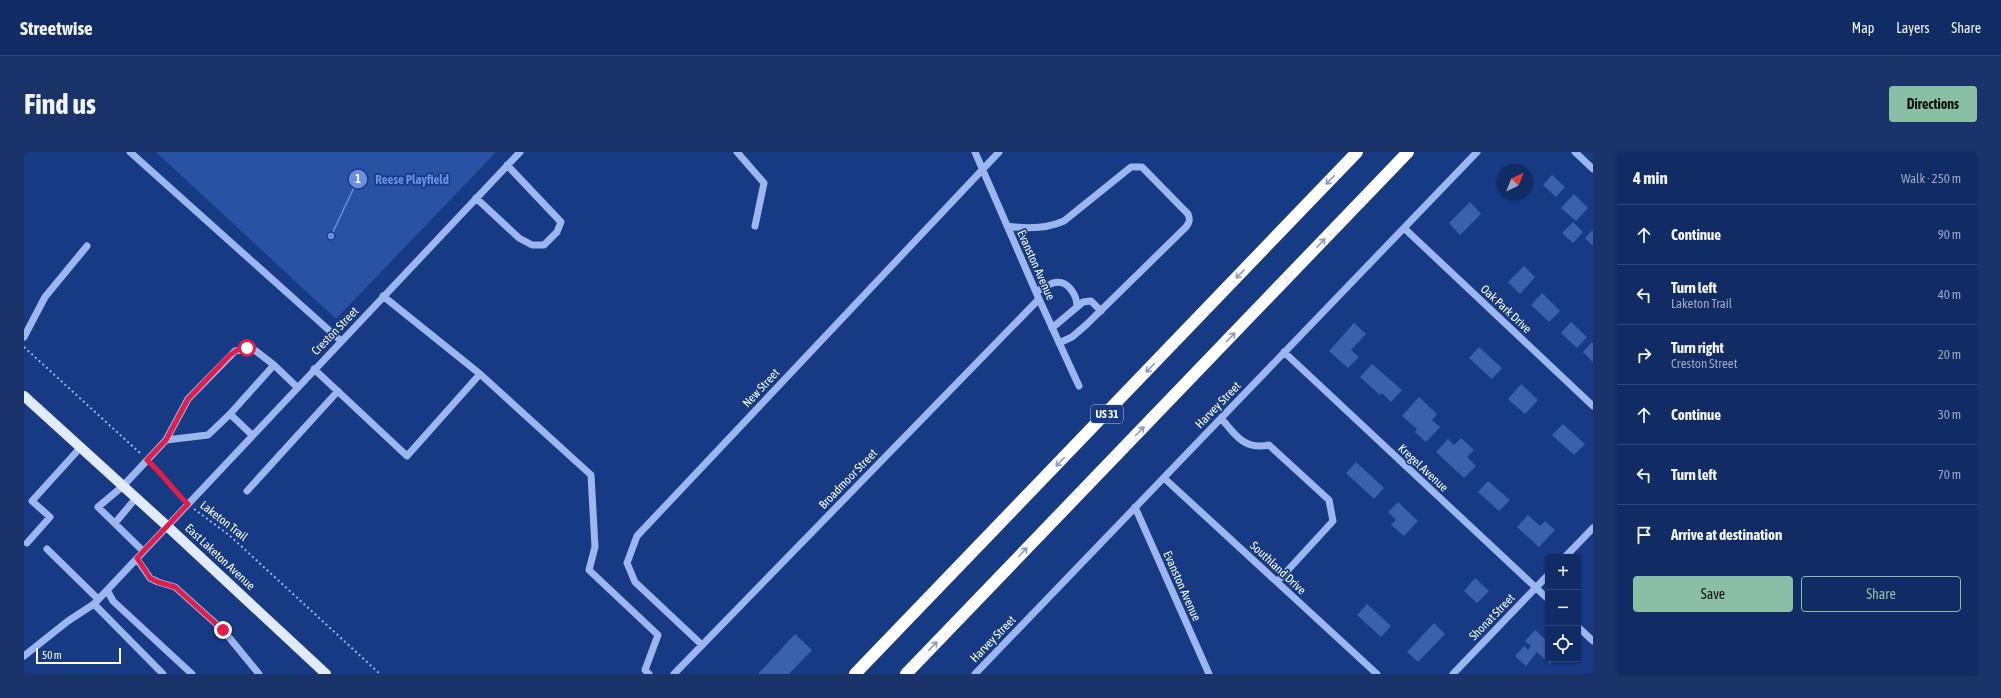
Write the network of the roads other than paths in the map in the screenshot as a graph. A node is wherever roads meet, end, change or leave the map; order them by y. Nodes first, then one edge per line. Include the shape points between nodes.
1 (130, 152) edge
2 (520, 152) edge
3 (738, 152) edge
4 (975, 152) edge
5 (999, 152) edge
6 (1357, 152) edge
7 (1408, 152) edge
8 (1477, 152) edge
9 (1575, 152) edge
10 (507, 165) junction
11 (1593, 169) edge
12 (983, 170) junction
13 (476, 198) junction
14 (754, 226) dead end
15 (1007, 226) junction
16 (1404, 228) junction
17 (87, 246) dead end
18 (1036, 292) junction
19 (383, 296) junction
20 (1039, 299) junction
21 (1077, 307) junction
22 (1101, 311) junction
23 (1052, 328) junction
24 (24, 337) edge
25 (341, 341) junction
26 (1059, 343) junction
27 (1284, 352) junction
28 (274, 365) junction
29 (314, 369) junction
30 (480, 374) junction
31 (1079, 386) dead end
32 (297, 387) junction
33 (338, 392) junction
34 (24, 396) edge
35 (1593, 406) edge
36 (230, 414) junction
37 (1221, 418) junction
38 (252, 435) junction
39 (166, 440) junction
40 (80, 448) junction
41 (1164, 478) junction
42 (123, 486) junction
43 (247, 491) dead end
44 (136, 498) junction
45 (1135, 507) junction
46 (115, 524) junction
47 (168, 526) junction
48 (1593, 528) edge
49 (27, 543) dead end
50 (47, 549) dead end
51 (143, 551) junction
52 (1568, 554) edge
53 (137, 558) junction
54 (1545, 578) edge
55 (1277, 582) junction
56 (1536, 588) junction
57 (107, 590) junction
58 (1545, 596) edge
59 (96, 602) junction
60 (1581, 630) edge
61 (1593, 641) edge
62 (702, 645) junction
63 (24, 656) edge
64 (163, 674) edge
65 (192, 674) edge
66 (259, 674) edge
67 (325, 674) edge
68 (649, 674) edge
69 (674, 674) edge
70 (855, 674) edge
71 (906, 674) edge
72 (975, 674) edge
73 (1209, 674) edge
74 (1376, 674) edge
75 (1453, 674) edge

1 - 25 street
2 - 10 street, Creston Street
3 - 14 street via 764,183
4 - 12 street, Evanston Avenue
5 - 12 street, New Street
6 -> 70 highway, US 31
71 -> 7 highway, US 31
8 - 16 street, Harvey Street
9 - 11 street
10 - 13 street, Creston Street
10 - 13 street via 562,222 557,232 544,245 532,245 519,238
12 - 15 street, Evanston Avenue
12 - 62 street, New Street via 636,536 627,563 635,582
13 - 19 street, Creston Street
15 - 18 street, Evanston Avenue
15 - 22 street via 1029,228 1055,224 1064,220 1131,167 1142,167 1188,214 1189,224
16 - 27 street, Harvey Street
16 - 35 street, Oak Park Drive
17 - 24 street via 45,297
18 - 20 street, Evanston Avenue
18 - 21 street via 1053,283 1063,284 1074,293
19 - 25 street, Creston Street
19 - 30 street
20 - 23 street, Evanston Avenue
20 - 62 street, Broadmoor Street
21 - 22 street via 1083,302 1091,301
21 - 23 street
22 - 26 street via 1076,334
23 - 26 street, Evanston Avenue
25 - 29 street, Creston Street
26 - 31 street, Evanston Avenue
27 - 37 street, Harvey Street
27 - 56 street, Kregel Avenue
28 - 32 street
28 - 36 street
28 - 39 street via 256,351 247,348 235,351 188,399
29 - 32 street, Creston Street
29 - 33 street
30 - 33 street via 407,456
30 - 68 street via 591,475 595,547 589,570 658,635 645,670
32 - 38 street, Creston Street
33 - 43 street
34 - 40 main road, East Laketon Avenue
36 - 38 street
36 - 39 street via 208,435
37 - 41 street, Harvey Street
37 - 55 street via 1242,442 1269,445 1329,500 1333,520
38 - 47 street, Creston Street
39 - 42 street
40 - 42 main road, East Laketon Avenue
40 - 49 street via 32,500 50,516
41 - 45 street, Harvey Street
41 - 55 street, Southland Drive
42 - 44 main road, East Laketon Avenue
42 - 46 street via 98,507
44 - 46 street
44 - 47 main road, East Laketon Avenue
45 - 72 street, Harvey Street
45 - 73 street, Evanston Avenue
46 - 51 street
47 - 51 street, Creston Street
47 - 67 main road, East Laketon Avenue
48 - 52 street
50 - 59 street
51 - 53 street, Creston Street
53 - 57 street, Creston Street
53 - 66 street via 150,578 175,587 223,630
54 - 56 street, Shonat Street
55 - 74 street, Southland Drive
56 - 58 street, Kregel Avenue
56 - 75 street, Shonat Street
57 - 59 street, Creston Street
57 - 65 street via 113,601
59 - 63 street, Creston Street
59 - 64 street
60 - 61 street
62 - 69 street, Broadmoor Street

